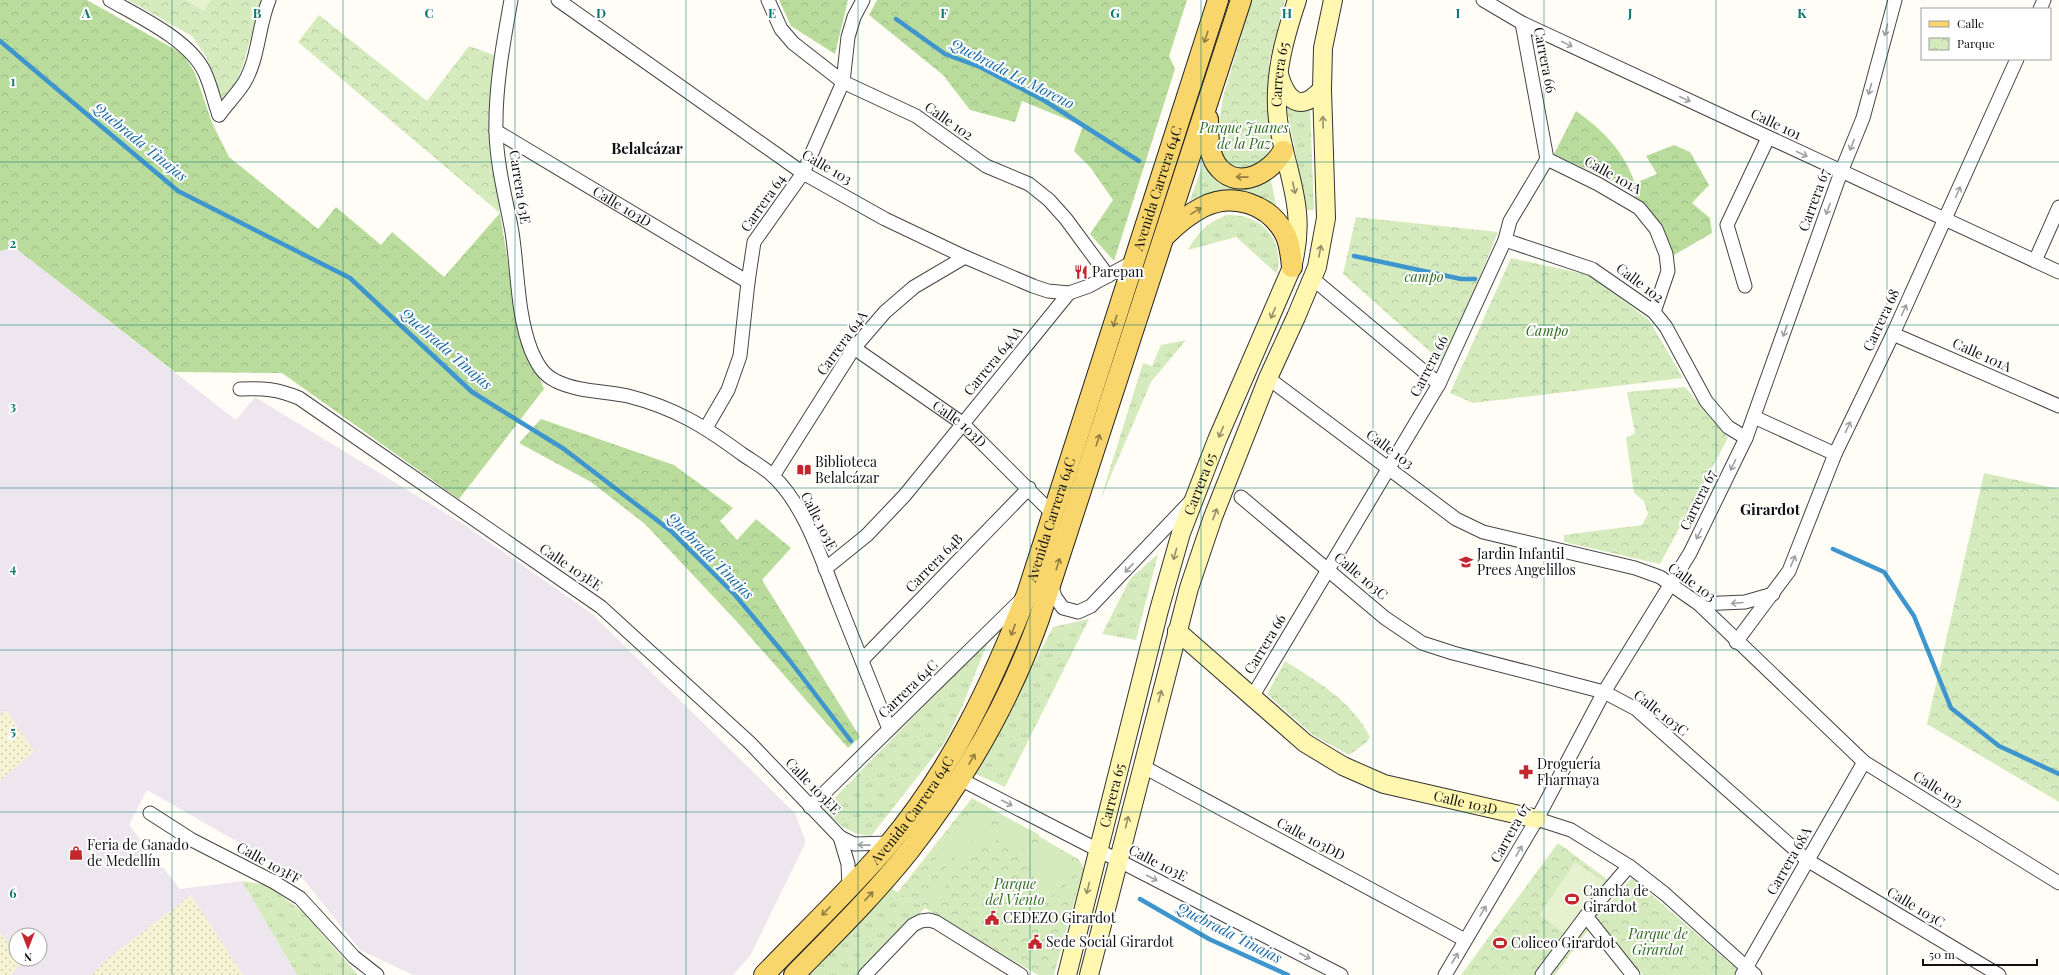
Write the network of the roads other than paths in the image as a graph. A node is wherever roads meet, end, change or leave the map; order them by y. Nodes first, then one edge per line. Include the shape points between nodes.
1 (110, 0) edge
2 (269, 0) edge
3 (511, 0) edge
4 (558, 0) edge
5 (768, 0) edge
6 (863, 0) edge
7 (1218, 0) edge
8 (1241, 0) edge
9 (1297, 0) edge
10 (1333, 0) edge
11 (1483, 0) edge
12 (1895, 0) edge
13 (1522, 23) junction
14 (2017, 60) edge
15 (1278, 72) junction
16 (843, 82) junction
17 (1322, 89) junction
18 (1209, 104) junction
19 (496, 131) junction
20 (1768, 138) junction
21 (1283, 150) junction
22 (1547, 159) junction
23 (1841, 172) junction
24 (803, 173) junction
25 (2059, 207) edge
26 (1946, 219) junction
27 (1166, 234) junction
28 (1505, 240) junction
29 (966, 257) junction
30 (2036, 261) junction
31 (1133, 262) junction
32 (1292, 267) junction
33 (2059, 272) edge
34 (1108, 276) junction
35 (1313, 279) junction
36 (748, 282) junction
37 (1745, 286) dead end
38 (1069, 293) junction
39 (1123, 296) junction
40 (1654, 312) junction
41 (1892, 334) junction
42 (854, 348) junction
43 (546, 375) joint
44 (1268, 378) junction
45 (1440, 384) junction
46 (240, 389) dead end
47 (2059, 406) edge
48 (1754, 417) junction
49 (962, 423) junction
50 (706, 428) junction
51 (1746, 438) junction
52 (1835, 454) junction
53 (1390, 469) junction
54 (773, 476) junction
55 (1029, 488) junction
56 (1241, 497) dead end
57 (1194, 498) junction
58 (1053, 514) junction
59 (825, 569) junction
60 (1327, 570) junction
61 (1051, 583) junction
62 (1671, 584) junction
63 (1027, 594) junction
64 (1773, 594) junction
65 (1699, 604) junction
66 (1177, 631) junction
67 (1736, 642) junction
68 (862, 660) junction
69 (1604, 692) junction
70 (1252, 697) junction
71 (890, 729) junction
72 (1864, 762) junction
73 (1142, 766) junction
74 (960, 779) junction
75 (810, 807) junction
76 (150, 813) dead end
77 (1537, 819) junction
78 (840, 837) junction
79 (890, 843) junction
80 (1098, 850) junction
81 (1118, 860) junction
82 (1807, 860) junction
83 (1629, 866) junction
84 (2059, 883) edge
85 (849, 888) junction
86 (1586, 916) junction
87 (1465, 940) junction
88 (1748, 973) edge
89 (377, 975) edge
90 (764, 975) edge
91 (794, 975) edge
92 (866, 975) edge
93 (1021, 975) edge
94 (1067, 975) edge
95 (1089, 975) edge
96 (1341, 975) edge
97 (1445, 975) edge
98 (1542, 975) edge
99 (1633, 975) edge
100 (1999, 975) edge

1 - 2 street via 173,39 194,57 205,72 219,114 244,83
3 - 19 street, Carrera 63E via 501,58
4 - 24 street, Calle 103
5 - 16 street, Calle 102 via 781,29 793,43
6 - 16 street, Carrera 64 via 848,37
7 -> 31 main road, Avenida Carrera 64C
8 - 18 main road, Avenida Carrera 64C
9 - 15 main road, Carrera 65 via 1283,43
10 - 17 main road, Carrera 65 via 1323,48
11 - 13 street, Calle 101
12 -> 23 street, Carrera 67 via 1863,118
13 -> 20 street, Calle 101
13 - 22 street, Carrera 66
26 -> 14 street, Carrera 68
15 - 17 main road via 1287,94 1293,100 1302,103 1311,100
15 - 21 main road, Carrera 65 via 1278,118
16 - 24 street, Carrera 64
16 - 34 street, Calle 102 via 916,116 986,166 1029,184 1049,200 1066,219
35 -> 17 main road, Carrera 65 via 1326,218
21 -> 18 main road via 1278,161 1264,173 1242,178 1226,174 1217,165 1211,150 1208,129
18 - 27 main road, Avenida Carrera 64C
19 - 36 street, Calle 103D
19 - 43 street, Carrera 63E via 502,187 524,324 530,348 538,366
20 -> 23 street, Calle 101
20 - 37 street via 1727,225
21 -> 32 main road, Carrera 65 via 1294,185 1299,218 1297,251
22 - 28 street, Carrera 66 via 1510,221
22 - 40 street, Calle 101A via 1639,208 1656,229 1666,254 1668,271
23 - 26 street, Calle 101
23 -> 48 street, Carrera 67
24 - 29 street, Calle 103 via 885,219
24 - 36 street, Carrera 64 via 754,242
25 - 30 street
26 - 30 street, Calle 101
41 -> 26 street, Carrera 68
27 -> 32 main road via 1193,212 1209,204 1224,200 1248,202 1265,210 1279,225 1285,235
61 -> 27 main road, Avenida Carrera 64C
28 - 40 street, Calle 102 via 1592,269
28 - 45 street, Carrera 66
29 - 38 street, Calle 103 via 1033,286 1048,291
29 - 42 street, Carrera 64A via 899,298
30 - 33 street, Calle 101
31 - 34 street, Calle 103
31 - 39 main road, Avenida Carrera 64C
32 -> 57 main road, Carrera 65
34 - 38 street, Calle 103
34 - 39 street via 1118,278
35 - 44 main road, Carrera 65
35 - 45 street
36 - 50 street, Carrera 64 via 740,356 728,390
38 - 49 street, Carrera 64AA
39 -> 58 main road, Avenida Carrera 64C
40 - 51 street, Calle 102 via 1666,327 1706,401 1728,427
41 - 47 street, Calle 101A
52 -> 41 street, Carrera 68
42 - 49 street, Calle 103D
42 - 54 street, Carrera 64A
43 - 50 street, Calle 103E via 575,388 627,396 659,406 690,418
44 - 53 street, Calle 103
66 -> 44 main road, Carrera 65 via 1201,551
45 - 53 street, Carrera 66
46 - 75 street, Calle 103EE via 279,390 299,398 601,607 750,743
48 - 51 street, Carrera 67
48 - 52 street
49 - 55 street, Calle 103D
49 - 59 street, Carrera 64AA via 905,495 867,535
50 - 54 street, Calle 103E
51 -> 62 street, Carrera 67 via 1690,552
64 -> 52 street, Carrera 68 via 1789,571
53 - 60 street, Carrera 66
53 - 62 street, Calle 103 via 1456,518 1483,532 1634,568 1660,577
54 - 59 street, Calle 103E via 790,497 802,518
55 - 58 street, Calle 103D
55 - 68 street, Carrera 64B
56 - 60 street, Calle 103C
57 -> 61 street via 1091,606 1078,612 1063,608 1055,597
57 -> 80 main road, Carrera 65 via 1181,533 1161,604
58 - 63 main road, Avenida Carrera 64C
59 - 68 street, Calle 103E
60 - 69 street, Calle 103C via 1385,618 1422,643
60 - 70 street, Carrera 66
74 -> 61 main road, Avenida Carrera 64C via 1002,708 1016,678
62 - 65 street, Calle 103
62 - 69 street, Carrera 67
63 - 71 street, Carrera 64C
63 -> 79 main road, Avenida Carrera 64C via 992,680 955,750 920,804
64 -> 65 street via 1745,602
64 - 67 street, Carrera 68
65 - 67 street, Calle 103
66 - 70 main road, Calle 103D
73 -> 66 main road, Carrera 65
67 - 72 street, Calle 103
68 - 71 street, Calle 103E
69 - 77 street, Carrera 67
69 - 82 street, Calle 103C via 1636,709
70 - 77 main road, Calle 103D via 1305,743 1323,755 1384,784
71 - 75 street, Carrera 64C
72 - 82 street, Carrera 68A
72 - 84 street, Calle 103
81 -> 73 main road, Carrera 65
73 - 87 street, Calle 103DD
74 -> 80 street, Calle 103E
91 -> 74 main road, Avenida Carrera 64C via 888,876
75 - 78 street, Calle 103EE
76 - 89 street, Calle 103FF via 192,840 300,898 354,956
77 - 83 street, Calle 103D via 1571,830
87 -> 77 street, Carrera 67
79 -> 78 street, Calle 103EE via 854,844
78 - 85 street, Calle 103EE via 848,864
79 - 85 main road, Avenida Carrera 64C
80 - 81 street, Calle 103E
80 -> 94 main road, Carrera 65
81 - 95 main road, Carrera 65
81 -> 96 street, Calle 103E
82 - 88 street, Carrera 68A
82 - 100 street, Calle 103C
83 - 86 street
83 - 88 street, Calle 103D via 1665,894
85 -> 90 main road, Avenida Carrera 64C
86 - 98 street
86 - 99 street
97 -> 87 street, Carrera 67
92 - 93 street via 913,925 929,920 943,926

